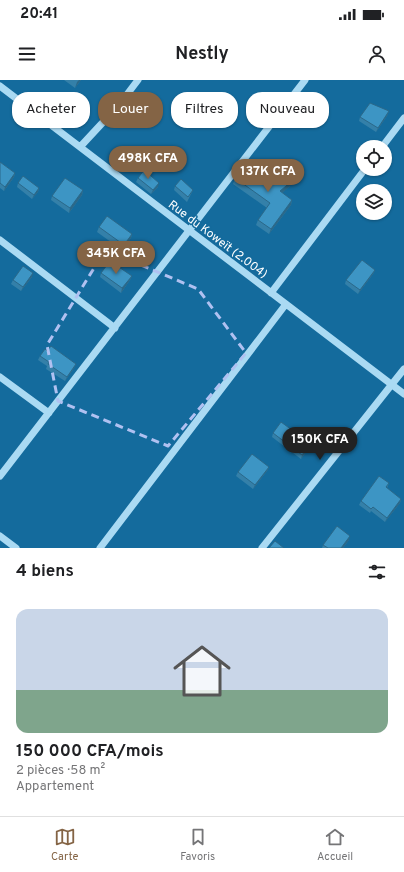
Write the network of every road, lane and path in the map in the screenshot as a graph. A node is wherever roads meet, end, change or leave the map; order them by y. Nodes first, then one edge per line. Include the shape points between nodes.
1 (138, 80) edge
2 (305, 80) edge
3 (0, 86) edge
4 (404, 118) edge
5 (387, 140) edge
6 (80, 147) junction
7 (361, 176) edge
8 (189, 230) junction
9 (0, 240) edge
10 (271, 293) junction
11 (286, 304) junction
12 (115, 328) junction
13 (404, 369) edge
14 (0, 377) edge
15 (392, 385) junction
16 (404, 394) edge
17 (49, 413) junction
18 (0, 476) edge
19 (0, 536) edge
20 (16, 548) edge
21 (100, 548) edge
22 (262, 548) edge

1 - 6 street
2 - 8 street
3 - 6 street, Rue du Koweït (2.004)
4 - 5 street
6 - 8 street, Rue du Koweït (2.004)
7 - 10 street
8 - 10 street, Rue du Koweït (2.004)
8 - 12 street
9 - 12 street
10 - 11 street, Rue du Koweït (2.004)
11 - 15 street, Rue du Koweït (2.004)
11 - 21 street
12 - 17 street
13 - 15 street
14 - 17 street
15 - 16 street, Rue du Koweït (2.004)
15 - 22 street
17 - 18 street
19 - 20 street

